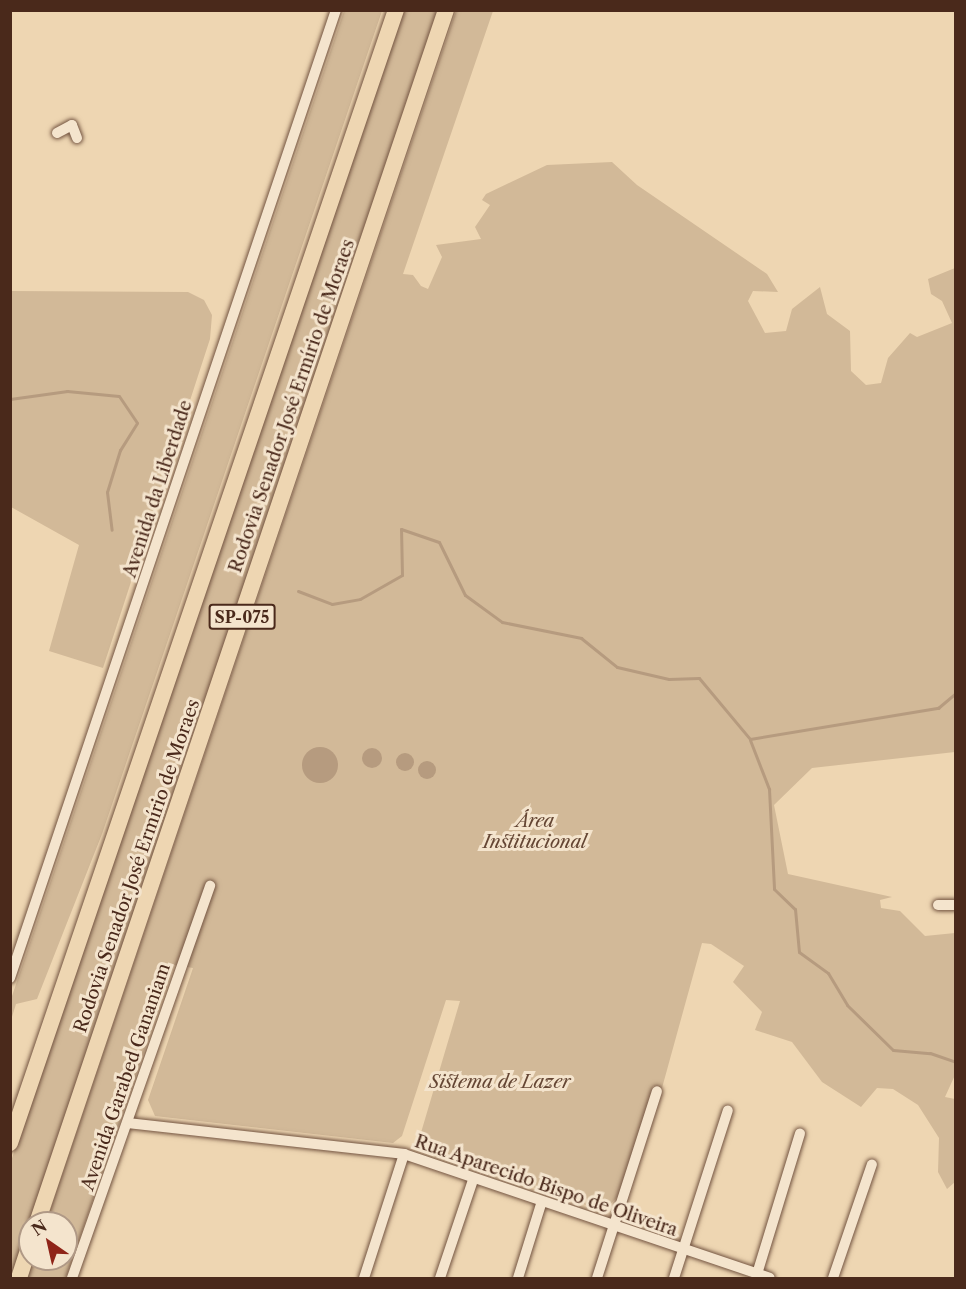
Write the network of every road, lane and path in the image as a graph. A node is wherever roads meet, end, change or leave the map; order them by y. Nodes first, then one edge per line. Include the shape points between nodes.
1 (336, 10) edge
2 (396, 10) edge
3 (446, 10) edge
4 (57, 132) dead end
5 (77, 138) dead end
6 (210, 886) dead end
7 (938, 905) dead end
8 (956, 905) edge
9 (10, 978) edge
10 (657, 1092) dead end
11 (728, 1110) dead end
12 (128, 1123) junction
13 (800, 1133) dead end
14 (10, 1143) edge
15 (404, 1154) junction
16 (872, 1164) dead end
17 (472, 1180) junction
18 (541, 1204) junction
19 (41, 1211) edge
20 (614, 1227) junction
21 (683, 1251) junction
22 (740, 1274) edge
23 (757, 1274) junction
24 (72, 1278) edge
25 (364, 1278) edge
26 (440, 1278) edge
27 (518, 1278) edge
28 (597, 1278) edge
29 (674, 1278) edge
30 (770, 1278) edge
31 (833, 1278) edge

1 - 9 street, Avenida da Liberdade
2 - 14 highway, Rodovia Senador José Ermírio de Moraes / SP-075
3 - 19 highway, Rodovia Senador José Ermírio de Moraes / SP-075
4 - 5 street via 72,125
6 - 12 street, Avenida Garabed Gananiam
7 - 8 street
10 - 20 street
11 - 21 street
12 - 15 street, Rua Aparecido Bispo de Oliveira
12 - 24 street, Avenida Garabed Gananiam
13 - 23 street
15 - 17 street, Rua Aparecido Bispo de Oliveira
15 - 25 street
16 - 31 street
17 - 18 street, Rua Aparecido Bispo de Oliveira
17 - 26 street
18 - 20 street, Rua Aparecido Bispo de Oliveira
18 - 27 street
20 - 21 street, Rua Aparecido Bispo de Oliveira
20 - 28 street
21 - 22 street, Rua Aparecido Bispo de Oliveira
21 - 29 street
22 - 23 street, Rua Aparecido Bispo de Oliveira
23 - 30 street, Rua Aparecido Bispo de Oliveira

